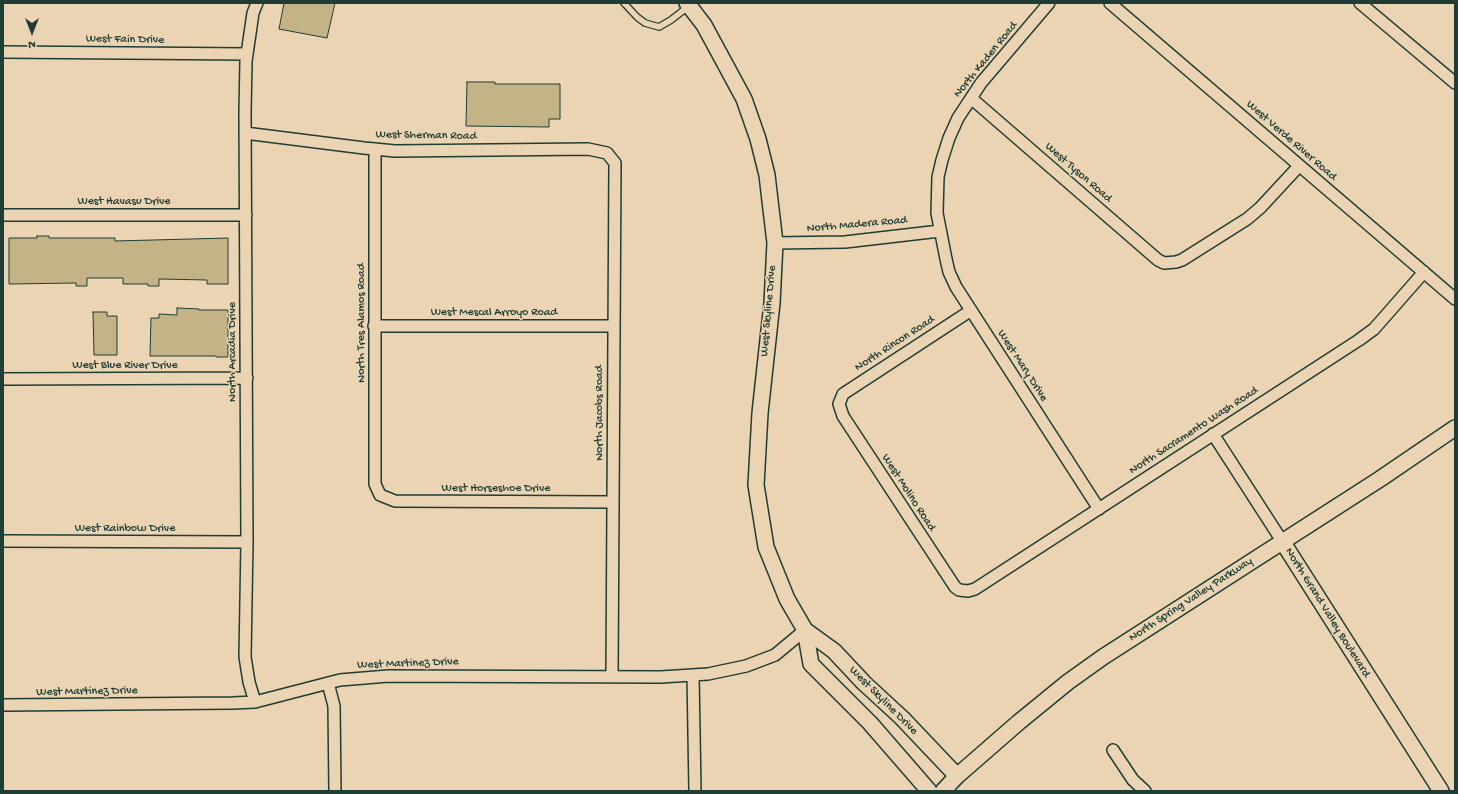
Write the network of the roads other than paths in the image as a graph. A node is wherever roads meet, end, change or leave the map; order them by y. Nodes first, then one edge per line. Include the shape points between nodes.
1 (256, 3) edge
2 (624, 3) edge
3 (1049, 3) edge
4 (1110, 3) edge
5 (1360, 3) edge
6 (689, 4) edge
7 (3, 52) edge
8 (247, 54) junction
9 (1455, 83) edge
10 (971, 98) junction
11 (245, 133) junction
12 (375, 149) junction
13 (607, 153) joint
14 (1299, 166) junction
15 (3, 215) edge
16 (246, 216) junction
17 (940, 230) junction
18 (775, 243) junction
19 (1424, 272) junction
20 (1455, 299) edge
21 (970, 311) junction
22 (374, 326) junction
23 (614, 326) junction
24 (247, 378) junction
25 (3, 379) edge
26 (839, 404) joint
27 (1455, 428) edge
28 (1213, 434) junction
29 (380, 495) joint
30 (613, 502) junction
31 (1099, 509) junction
32 (3, 541) edge
33 (1282, 541) junction
34 (248, 542) junction
35 (963, 591) joint
36 (805, 630) junction
37 (694, 675) junction
38 (612, 676) junction
39 (328, 682) junction
40 (255, 702) junction
41 (3, 705) edge
42 (1113, 750) dead end
43 (957, 776) junction
44 (335, 791) edge
45 (695, 791) edge
46 (929, 791) edge
47 (943, 791) edge
48 (1145, 791) edge
49 (1441, 791) edge

1 - 8 street, North Arcadia Drive
2 - 6 lane via 645,23 659,27
3 - 10 street, North Kaden Road
4 - 14 street, West Verde River Road
5 - 9 street
6 - 18 street, West Skyline Drive via 704,25 744,99 767,175
7 - 8 street, West Fain Drive
8 - 11 street, North Arcadia Drive
10 - 14 street, West Tyson Road via 1164,263 1182,260 1247,219
10 - 17 street, North Kaden Road via 958,118 942,160 937,195
11 - 12 street, West Sherman Road
11 - 16 street, North Arcadia Drive
12 - 13 street, West Sherman Road via 588,149
12 - 22 street, North Tres Alamos Road
13 - 23 street, North Jacobs Road via 615,163
14 - 19 street, West Verde River Road
15 - 16 street, West Havasu Drive
16 - 24 street, North Arcadia Drive
17 - 18 street, North Madera Road via 845,242
17 - 21 street, West Mary Drive via 949,272
18 - 36 street, West Skyline Drive via 756,484 766,547 787,599
19 - 20 street, West Verde River Road
19 - 28 street, North Sacramento Wash Road via 1374,329 1360,340
21 - 26 street, North Rincon Road via 843,394
21 - 31 street, West Mary Drive
22 - 23 street, West Mescal Arroyo Road
22 - 29 street, North Tres Alamos Road via 375,484
23 - 30 street, North Jacobs Road
24 - 25 street, West Blue River Drive
24 - 34 street, North Arcadia Drive
26 - 35 street, West Molino Road via 843,416 937,561 955,587
27 - 33 street, North Spring Valley Parkway
28 - 31 street, North Sacramento Wash Road
28 - 33 street, North Grand Valley Boulevard
29 - 30 street, West Horseshoe Drive via 395,501
30 - 38 street, North Jacobs Road
31 - 35 street, North Sacramento Wash Road via 975,589
32 - 34 street, West Rainbow Drive
33 - 43 street, North Spring Valley Parkway via 1103,657 1062,687
33 - 49 street, North Grand Valley Boulevard
34 - 40 street, North Arcadia Drive via 245,657
36 - 37 street, West Martinez Drive via 775,655 746,666
36 - 43 street, West Skyline Drive via 834,651
36 - 46 street, West Skyline Drive via 811,664 870,724
37 - 38 street, West Martinez Drive
37 - 45 street
38 - 39 street, West Martinez Drive via 388,676
39 - 40 street, West Martinez Drive
39 - 44 street via 334,706
40 - 41 street, West Martinez Drive
42 - 48 street via 1132,780
43 - 47 street, North Spring Valley Parkway

